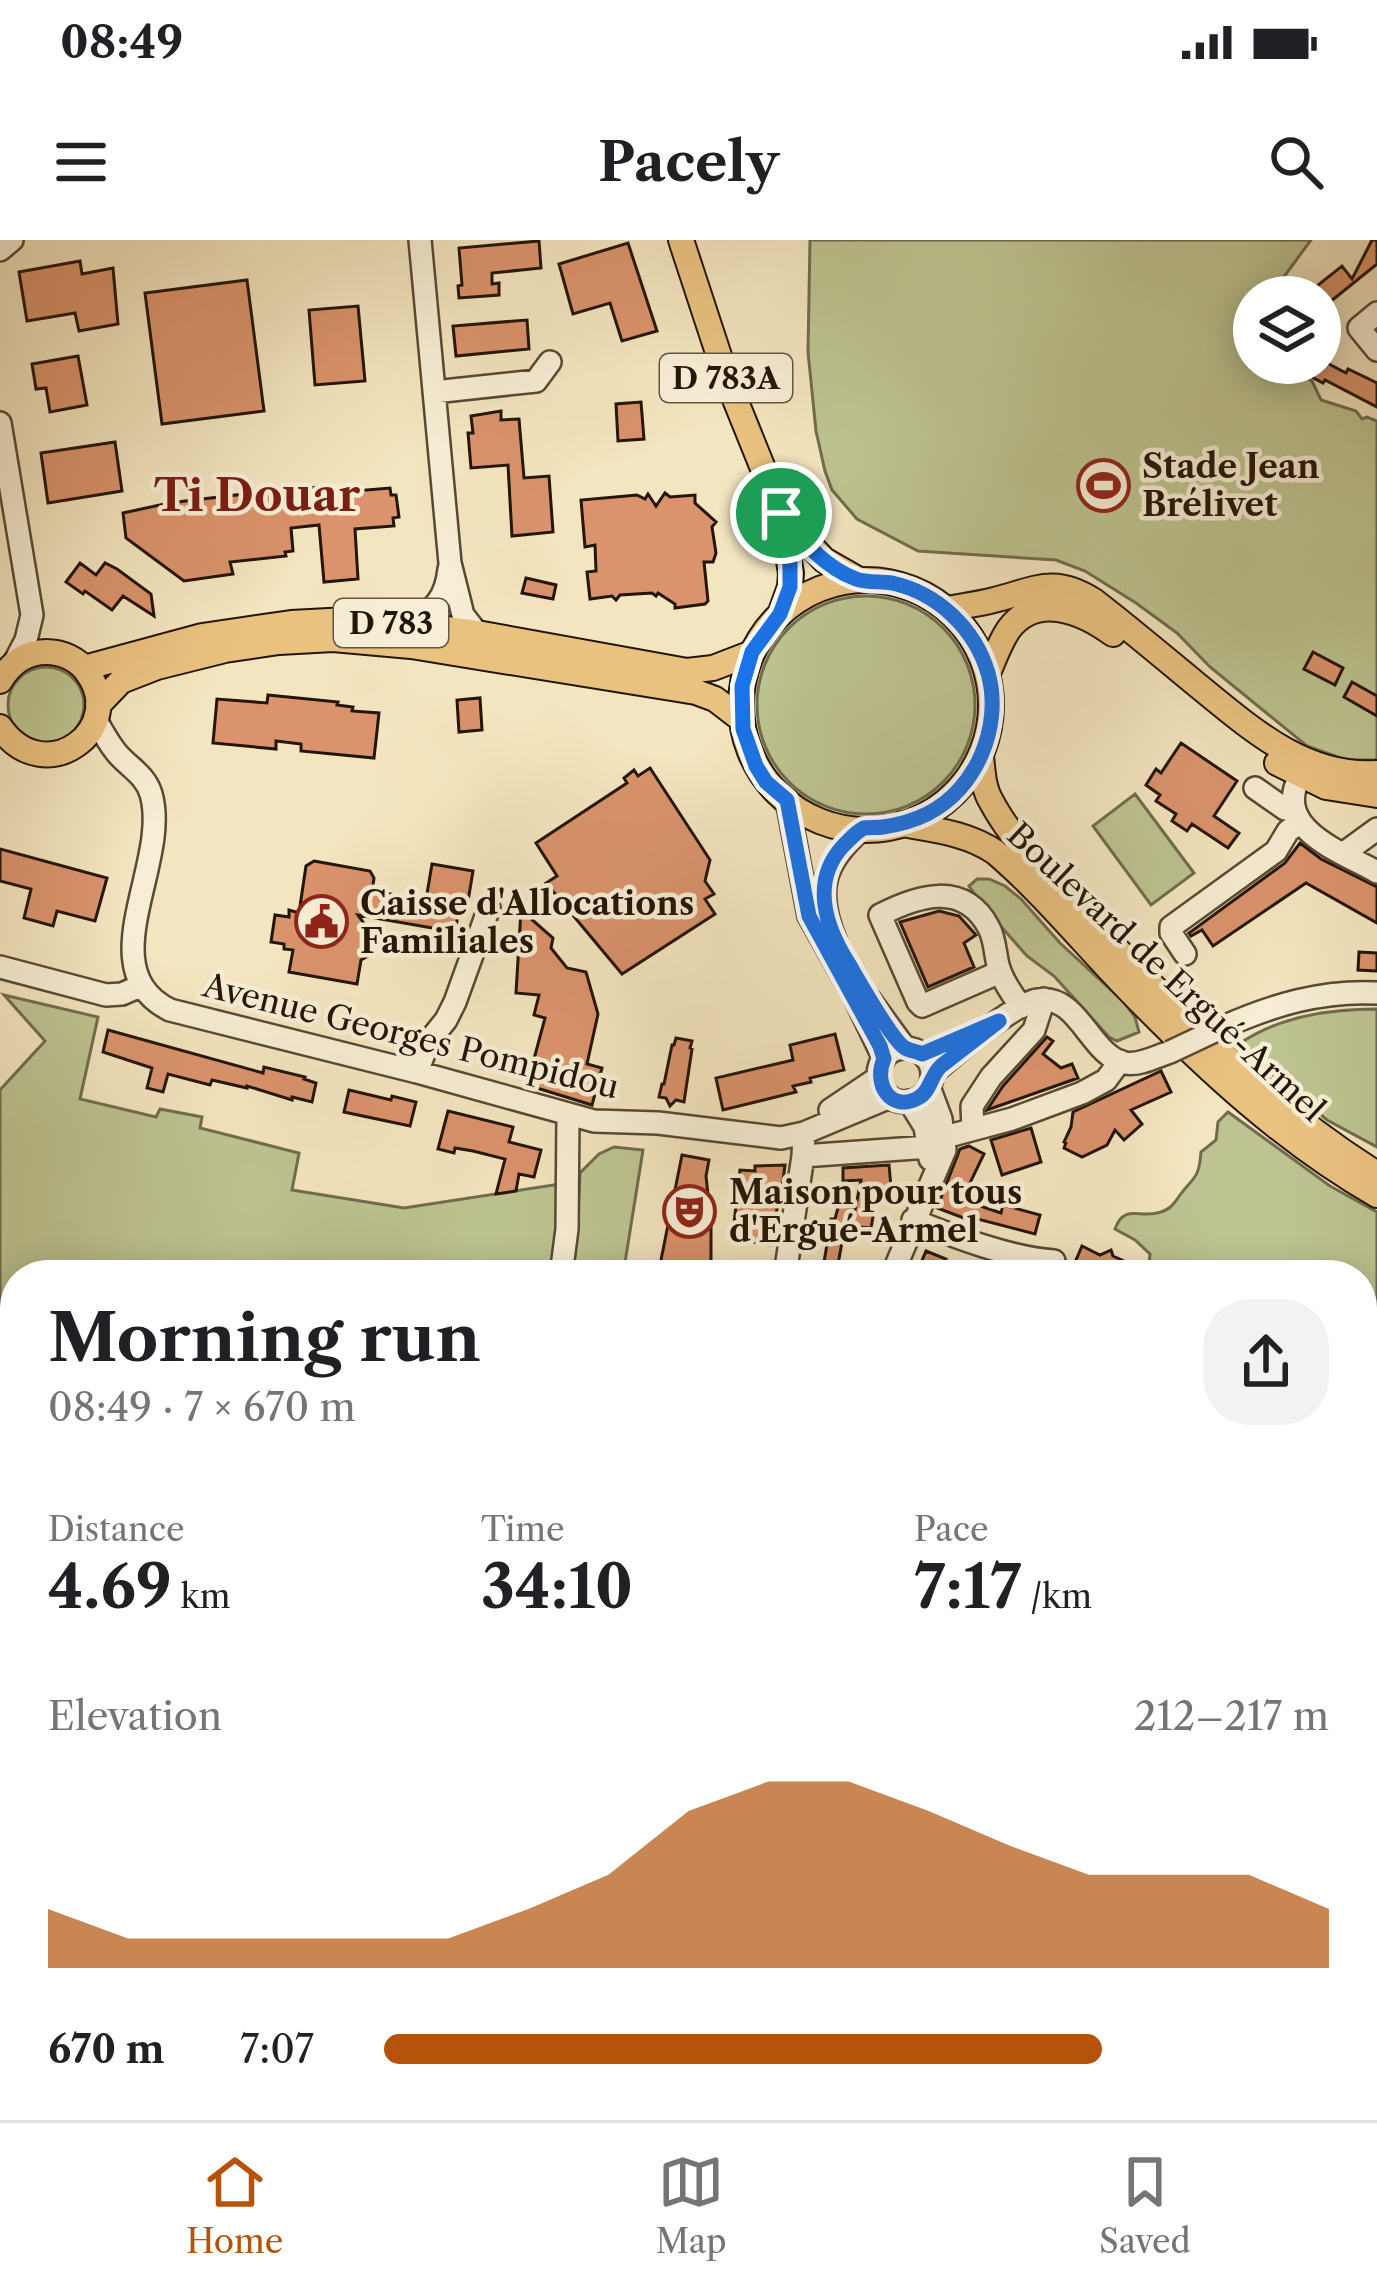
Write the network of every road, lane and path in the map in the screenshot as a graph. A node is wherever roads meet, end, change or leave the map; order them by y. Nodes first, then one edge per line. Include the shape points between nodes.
1 (11, 240) edge
2 (420, 240) edge
3 (681, 240) edge
4 (0, 250) edge
5 (1377, 313) edge
6 (1377, 350) edge
7 (550, 362) dead end
8 (434, 392) junction
9 (0, 423) edge
10 (781, 513) junction
11 (450, 563) junction
12 (859, 580) junction
13 (947, 609) junction
14 (780, 614) junction
15 (32, 615) junction
16 (409, 624) junction
17 (477, 633) junction
18 (752, 652) junction
19 (56, 653) junction
20 (84, 668) junction
21 (7, 672) edge
22 (988, 673) junction
23 (97, 712) junction
24 (741, 718) junction
25 (3, 736) edge
26 (74, 747) junction
27 (120, 757) junction
28 (980, 757) junction
29 (1325, 768) junction
30 (1377, 774) edge
31 (1300, 776) junction
32 (1255, 788) dead end
33 (1377, 795) edge
34 (787, 800) junction
35 (1296, 816) junction
36 (900, 824) junction
37 (862, 829) junction
38 (1377, 829) edge
39 (1344, 853) junction
40 (1377, 872) edge
41 (489, 908) dead end
42 (1185, 954) dead end
43 (0, 968) edge
44 (1000, 972) junction
45 (140, 986) junction
46 (1377, 993) edge
47 (1044, 1000) junction
48 (1021, 1007) junction
49 (1120, 1061) junction
50 (922, 1066) junction
51 (417, 1072) junction
52 (890, 1084) junction
53 (568, 1114) junction
54 (593, 1121) junction
55 (973, 1129) junction
56 (804, 1132) junction
57 (937, 1142) junction
58 (568, 1170) junction
59 (1377, 1174) edge
60 (1377, 1195) edge
61 (913, 1220) junction
62 (563, 1260) edge
63 (787, 1260) edge
64 (898, 1260) edge
65 (1047, 1260) edge

1 - 4 street
2 - 8 street
3 - 10 main road, D 783A
5 - 6 street via 1358,328
7 - 8 street via 536,381
8 - 11 street
9 - 15 street
10 - 12 main road, D 783A via 824,560
10 - 14 main road, D 783A via 791,573
11 - 16 street via 437,606
11 - 17 street via 463,615
12 - 13 main road via 890,582
12 - 14 main road via 817,591
13 - 22 main road
13 - 29 main road via 1042,585 1082,593 1259,734
14 - 18 main road
15 - 19 street
15 - 21 street
16 - 17 main road, D 783
16 - 20 main road, D 783 via 262,626
17 - 18 main road, D 783 via 687,670
18 - 24 main road
19 - 20 main road
19 - 21 main road via 34,653
20 - 23 main road
22 - 28 main road via 992,712
22 - 31 main road via 1022,617 1070,611 1113,634
23 - 24 main road, D 783 via 122,681 157,667 225,650 333,639 696,692
23 - 26 main road
23 - 27 street
24 - 34 main road via 756,766
25 - 26 main road via 41,755
26 - 27 street
27 - 45 street via 145,780 154,813 133,941
28 - 36 main road via 949,800
28 - 59 main road via 996,810 1103,935 1250,1080
29 - 30 main road
29 - 31 street
31 - 33 main road
31 - 35 street
32 - 35 street
34 - 37 main road via 815,819
34 - 52 street via 809,916 862,1010
35 - 39 street
35 - 42 street via 1276,851 1172,927
36 - 37 main road
36 - 60 main road, Boulevard de Ergué-Armel via 952,833 995,852 1249,1103
37 - 50 street via 832,862 826,914 878,1012
38 - 39 street
39 - 40 street
41 - 51 street
43 - 45 street via 106,995
44 - 44 street via 991,931 962,902 924,896 880,915 922,1006
44 - 48 street
45 - 51 street, Avenue Georges Pompidou via 180,1013
46 - 49 street, bridge via 1295,1000 1159,1056
47 - 48 street
47 - 49 street via 1060,1004
47 - 55 street via 1034,1030 976,1100
48 - 50 street
49 - 55 street via 1099,1085
50 - 52 street via 924,1094
50 - 52 street via 890,1053
50 - 57 street
51 - 53 street, Avenue Georges Pompidou
52 - 56 street, Avenue Georges Pompidou
52 - 57 street
53 - 54 street, Avenue Georges Pompidou
53 - 58 street
54 - 56 street, Avenue Georges Pompidou via 776,1138
54 - 58 street
55 - 57 street
56 - 57 street
56 - 63 street
57 - 61 street via 942,1162
58 - 62 street
61 - 64 street
61 - 65 street

